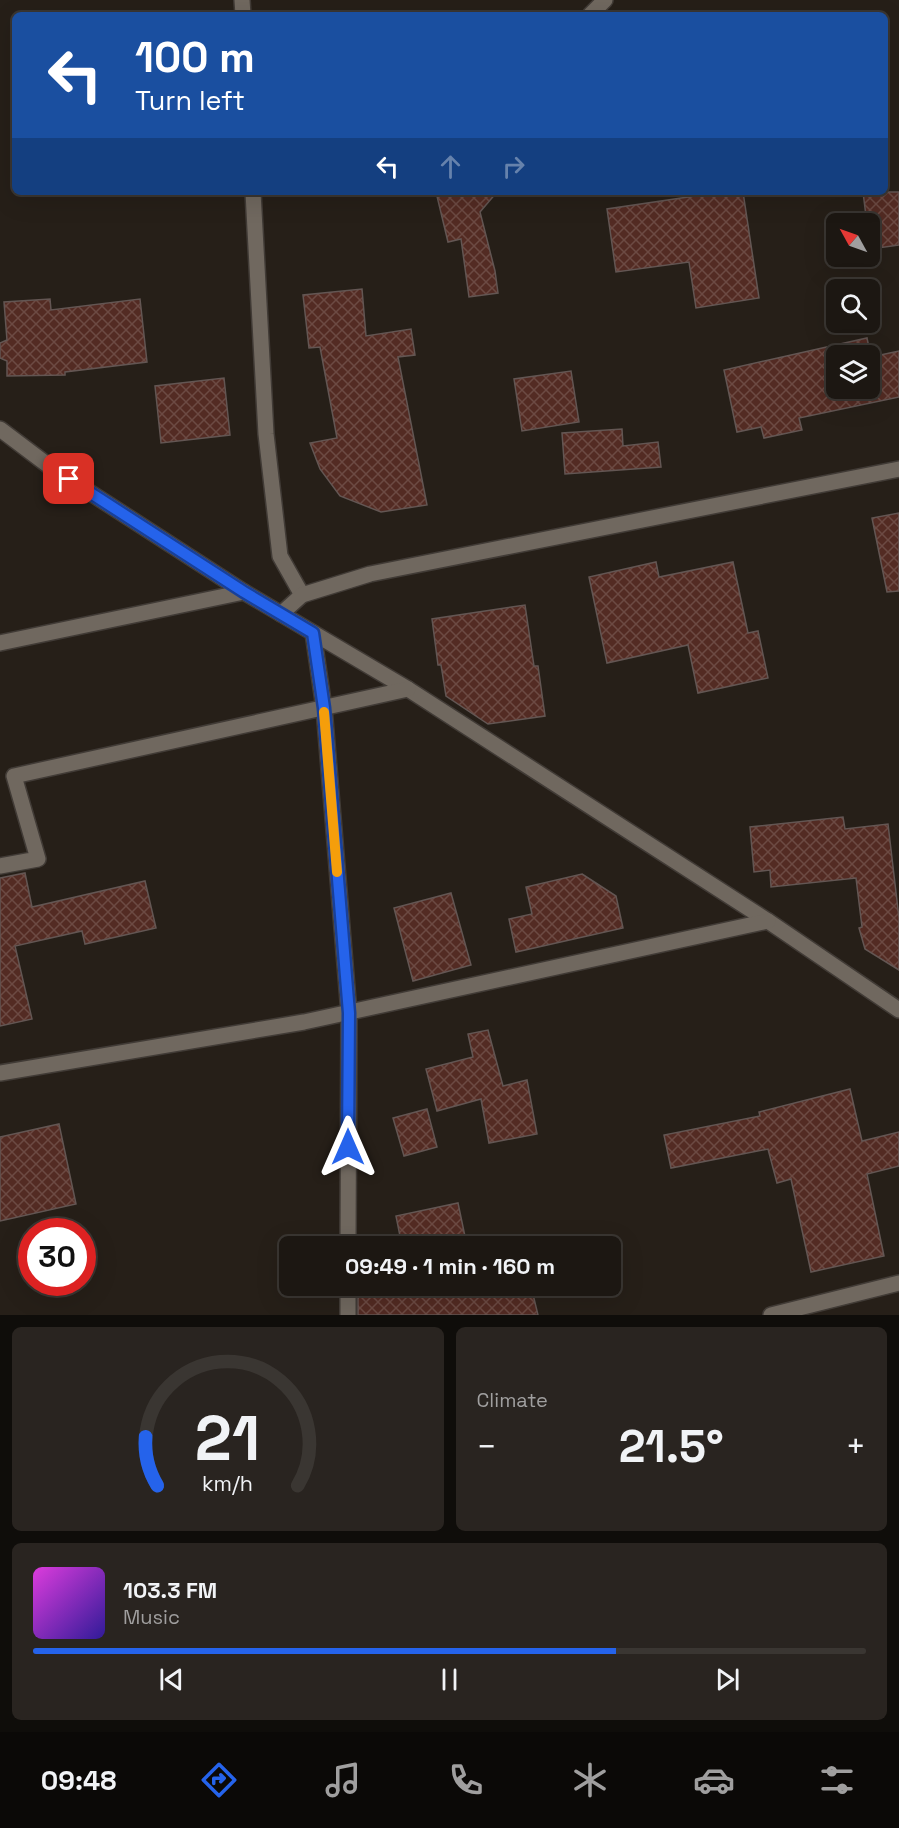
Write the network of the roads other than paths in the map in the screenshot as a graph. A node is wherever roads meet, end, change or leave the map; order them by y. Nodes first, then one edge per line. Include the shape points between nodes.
1 (605, 0) edge
2 (593, 12) edge
3 (253, 195) edge
4 (0, 429) edge
5 (899, 469) edge
6 (244, 592) junction
7 (302, 595) junction
8 (281, 614) junction
9 (313, 633) junction
10 (0, 644) edge
11 (408, 689) junction
12 (324, 708) junction
13 (0, 866) edge
14 (768, 921) junction
15 (899, 1010) edge
16 (349, 1013) junction
17 (0, 1073) edge
18 (348, 1236) edge
19 (899, 1283) edge
20 (348, 1296) edge
21 (348, 1315) edge
22 (771, 1315) edge

1 - 2 street
3 - 7 street via 266,434 280,556
4 - 6 street via 49,466
5 - 7 street via 370,574
6 - 8 street
6 - 10 street
7 - 8 street
8 - 9 street
9 - 11 street
9 - 12 street
11 - 12 street
11 - 14 street
12 - 13 street via 14,776 38,859
12 - 16 street
14 - 15 street
14 - 16 street
16 - 17 street
16 - 18 street
19 - 22 street
20 - 21 street

